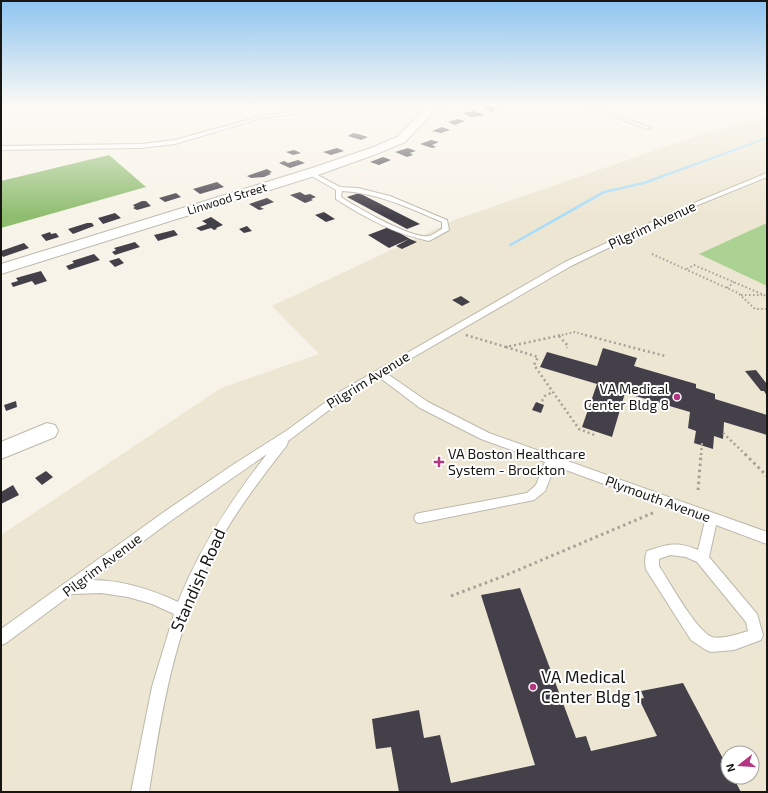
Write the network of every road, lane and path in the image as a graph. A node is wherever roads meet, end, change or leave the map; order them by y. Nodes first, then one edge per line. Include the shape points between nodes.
1 (175, 142) edge
2 (395, 142) edge
3 (1, 148) edge
4 (310, 173) junction
5 (767, 175) edge
6 (339, 188) junction
7 (652, 254) dead end
8 (1, 270) edge
9 (686, 270) junction
10 (734, 282) junction
11 (727, 288) junction
12 (740, 295) junction
13 (764, 295) junction
14 (767, 298) edge
15 (767, 309) edge
16 (466, 335) dead end
17 (559, 335) junction
18 (506, 347) junction
19 (567, 348) dead end
20 (665, 356) dead end
21 (380, 373) junction
22 (553, 392) junction
23 (542, 401) dead end
24 (47, 430) dead end
25 (723, 433) dead end
26 (290, 434) junction
27 (597, 436) dead end
28 (702, 443) dead end
29 (1, 450) edge
30 (551, 461) junction
31 (767, 476) edge
32 (698, 490) dead end
33 (658, 511) dead end
34 (420, 518) dead end
35 (712, 518) junction
36 (767, 538) edge
37 (702, 558) junction
38 (71, 588) junction
39 (451, 596) dead end
40 (181, 610) junction
41 (1, 638) edge
42 (140, 792) edge

1 - 3 lane via 134,146
2 - 4 street, Linwood Street
4 - 6 lane
4 - 8 street, Linwood Street
5 - 21 lane, Pilgrim Avenue via 691,206 568,264
6 - 6 lane via 388,197 445,221 446,230 429,239 410,235 363,214 338,198
7 - 9 path
9 - 10 path via 694,265
9 - 11 path
10 - 11 path
10 - 13 path
11 - 12 path
12 - 13 path
12 - 15 path via 754,309
13 - 14 path
16 - 18 path
17 - 18 path
17 - 19 path
17 - 20 path via 576,332
18 - 22 path via 538,357 534,365
21 - 26 lane, Pilgrim Avenue via 338,397
21 - 30 lane, Plymouth Avenue via 424,405 452,420 485,436
22 - 23 path
22 - 27 path via 579,429
24 - 29 street
25 - 31 path
26 - 38 lane, Pilgrim Avenue via 187,502
26 - 40 lane, Standish Road via 243,493 223,523 199,568
28 - 32 path
30 - 34 lane via 542,488 530,498
30 - 35 lane, Plymouth Avenue
33 - 39 path
35 - 36 lane, Plymouth Avenue
35 - 37 lane
37 - 37 lane via 687,551 670,549 652,555 652,567 696,635 711,645 734,644 756,635 752,619
38 - 40 lane via 124,588
38 - 41 lane, Pilgrim Avenue
40 - 42 lane, Standish Road via 161,674

